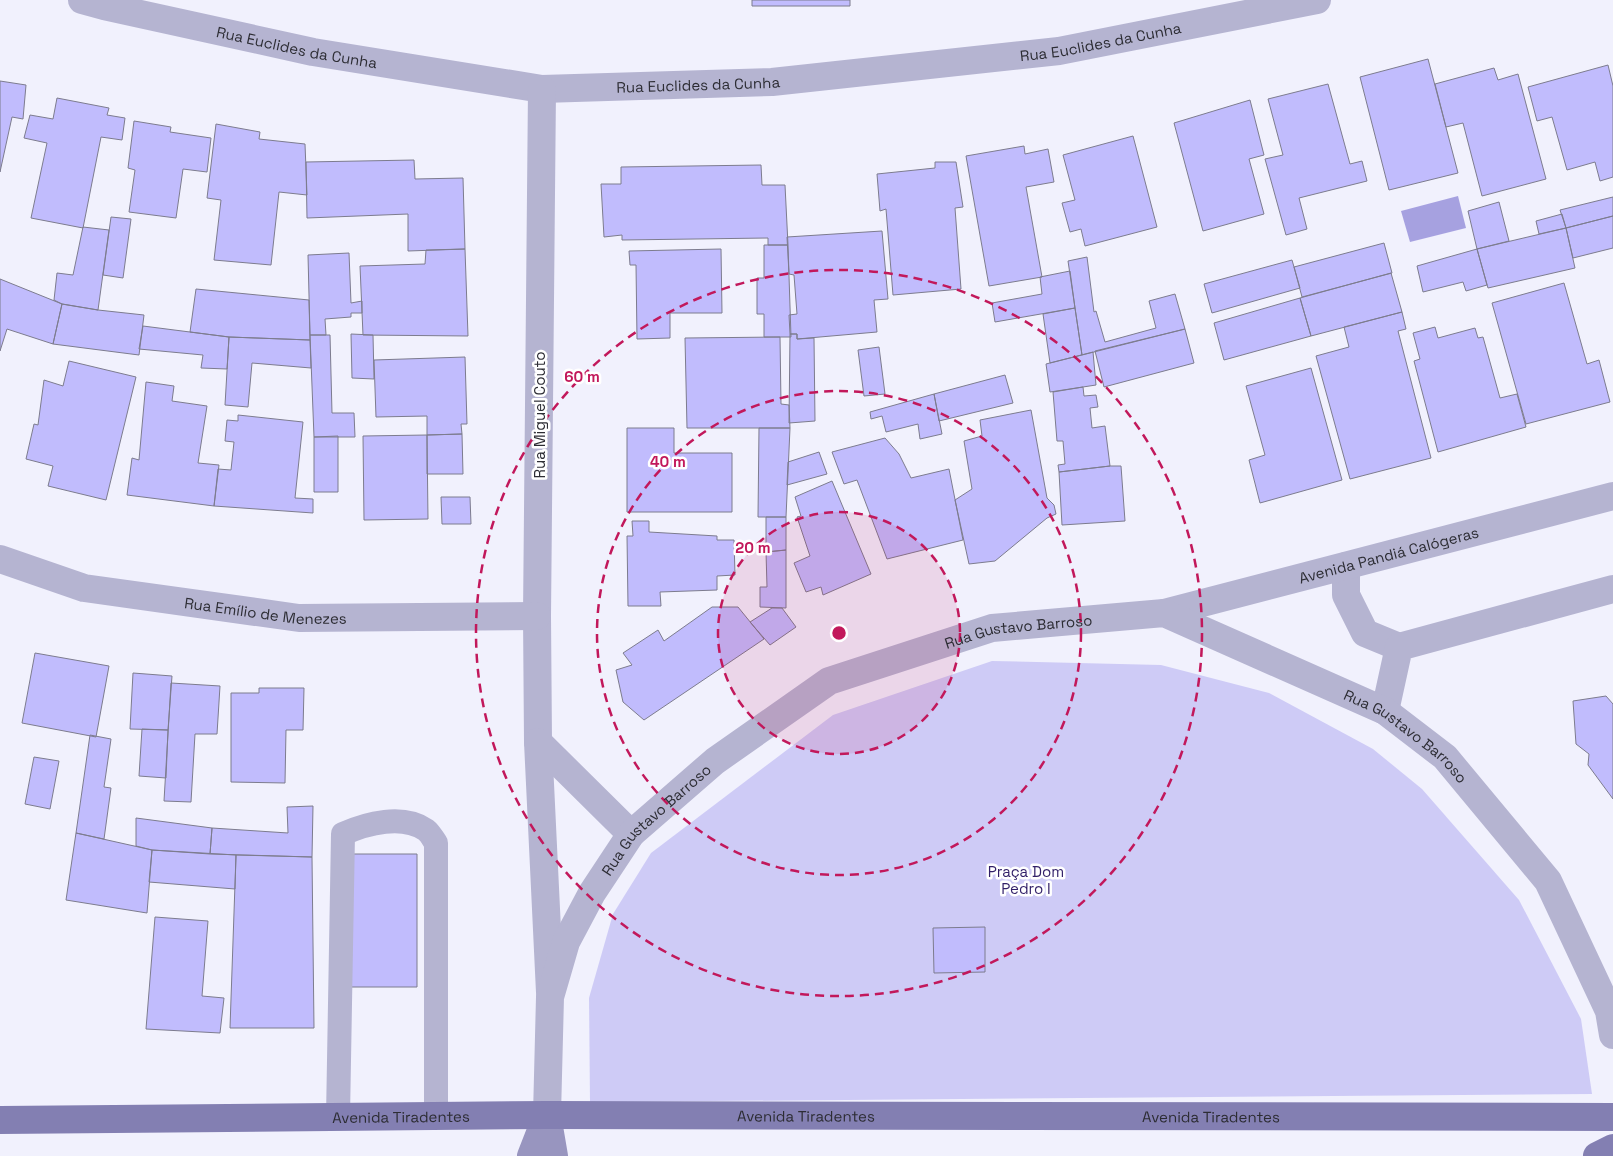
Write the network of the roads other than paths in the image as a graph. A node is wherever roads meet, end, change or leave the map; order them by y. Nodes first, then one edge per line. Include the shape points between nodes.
1 (82, 0) edge
2 (1317, 0) edge
3 (542, 89) junction
4 (1613, 496) edge
5 (0, 559) edge
6 (1346, 566) junction
7 (1613, 589) edge
8 (1164, 614) junction
9 (537, 616) junction
10 (1399, 647) junction
11 (1385, 711) junction
12 (538, 742) junction
13 (631, 834) junction
14 (550, 997) junction
15 (1613, 1035) edge
16 (547, 1115) junction
17 (436, 1116) junction
18 (338, 1117) junction
19 (1613, 1117) edge
20 (0, 1120) edge
21 (1613, 1148) edge
22 (531, 1156) edge
23 (554, 1156) edge
24 (1597, 1156) edge

1 - 3 street, Rua Euclides da Cunha via 313,52
2 - 3 street, Rua Euclides da Cunha via 1059,51 772,82
3 - 9 street, Rua Miguel Couto
4 - 6 street, Avenida Pandiá Calógeras
5 - 9 street, Rua Emílio de Menezes via 84,588 299,618
6 - 8 street, Avenida Pandiá Calógeras
6 - 10 street via 1346,595 1365,632
7 - 10 street
8 - 11 street, Rua Gustavo Barroso
8 - 13 street, Rua Gustavo Barroso via 992,628 829,681 715,761
9 - 12 street, Rua Miguel Couto
10 - 11 street
11 - 15 street, Rua Gustavo Barroso via 1445,757 1548,880 1609,1010
12 - 13 street
12 - 14 street, Rua Miguel Couto
13 - 14 street, Rua Gustavo Barroso via 592,893 566,942
14 - 16 street, Rua Gustavo Barroso
16 - 17 main road, Avenida Tiradentes
16 - 19 main road, Avenida Tiradentes
16 - 22 main road, Rua Gustavo Barroso
16 - 23 main road
17 - 18 main road, Avenida Tiradentes
17 - 18 lane via 436,843 428,831 410,822 377,823 343,834
18 - 20 main road, Avenida Tiradentes
21 - 24 main road

